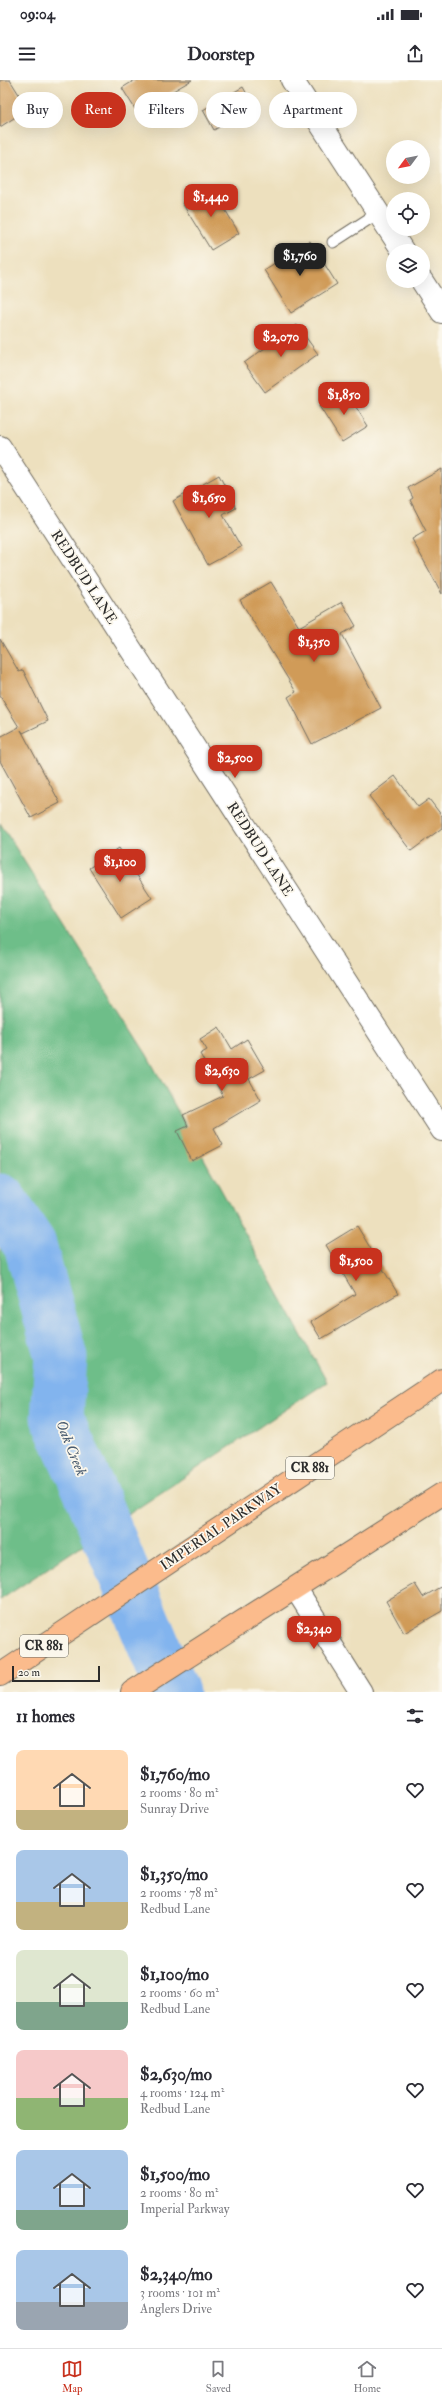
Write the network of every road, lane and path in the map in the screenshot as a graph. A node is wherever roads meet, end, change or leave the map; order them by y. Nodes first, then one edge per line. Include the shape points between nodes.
1 (292, 80) edge
2 (378, 213) junction
3 (333, 242) dead end
4 (398, 244) edge
5 (427, 288) edge
6 (442, 312) edge
7 (0, 447) edge
8 (442, 1130) edge
9 (442, 1380) edge
10 (442, 1494) edge
11 (296, 1590) junction
12 (0, 1675) edge
13 (132, 1692) edge
14 (361, 1692) edge

1 - 2 street
2 - 3 lane
2 - 4 street
5 - 6 street
7 - 8 street, REDBUD LANE
9 - 12 main road, IMPERIAL PARKWAY / CR 881
10 - 11 main road
11 - 13 main road
11 - 14 street

